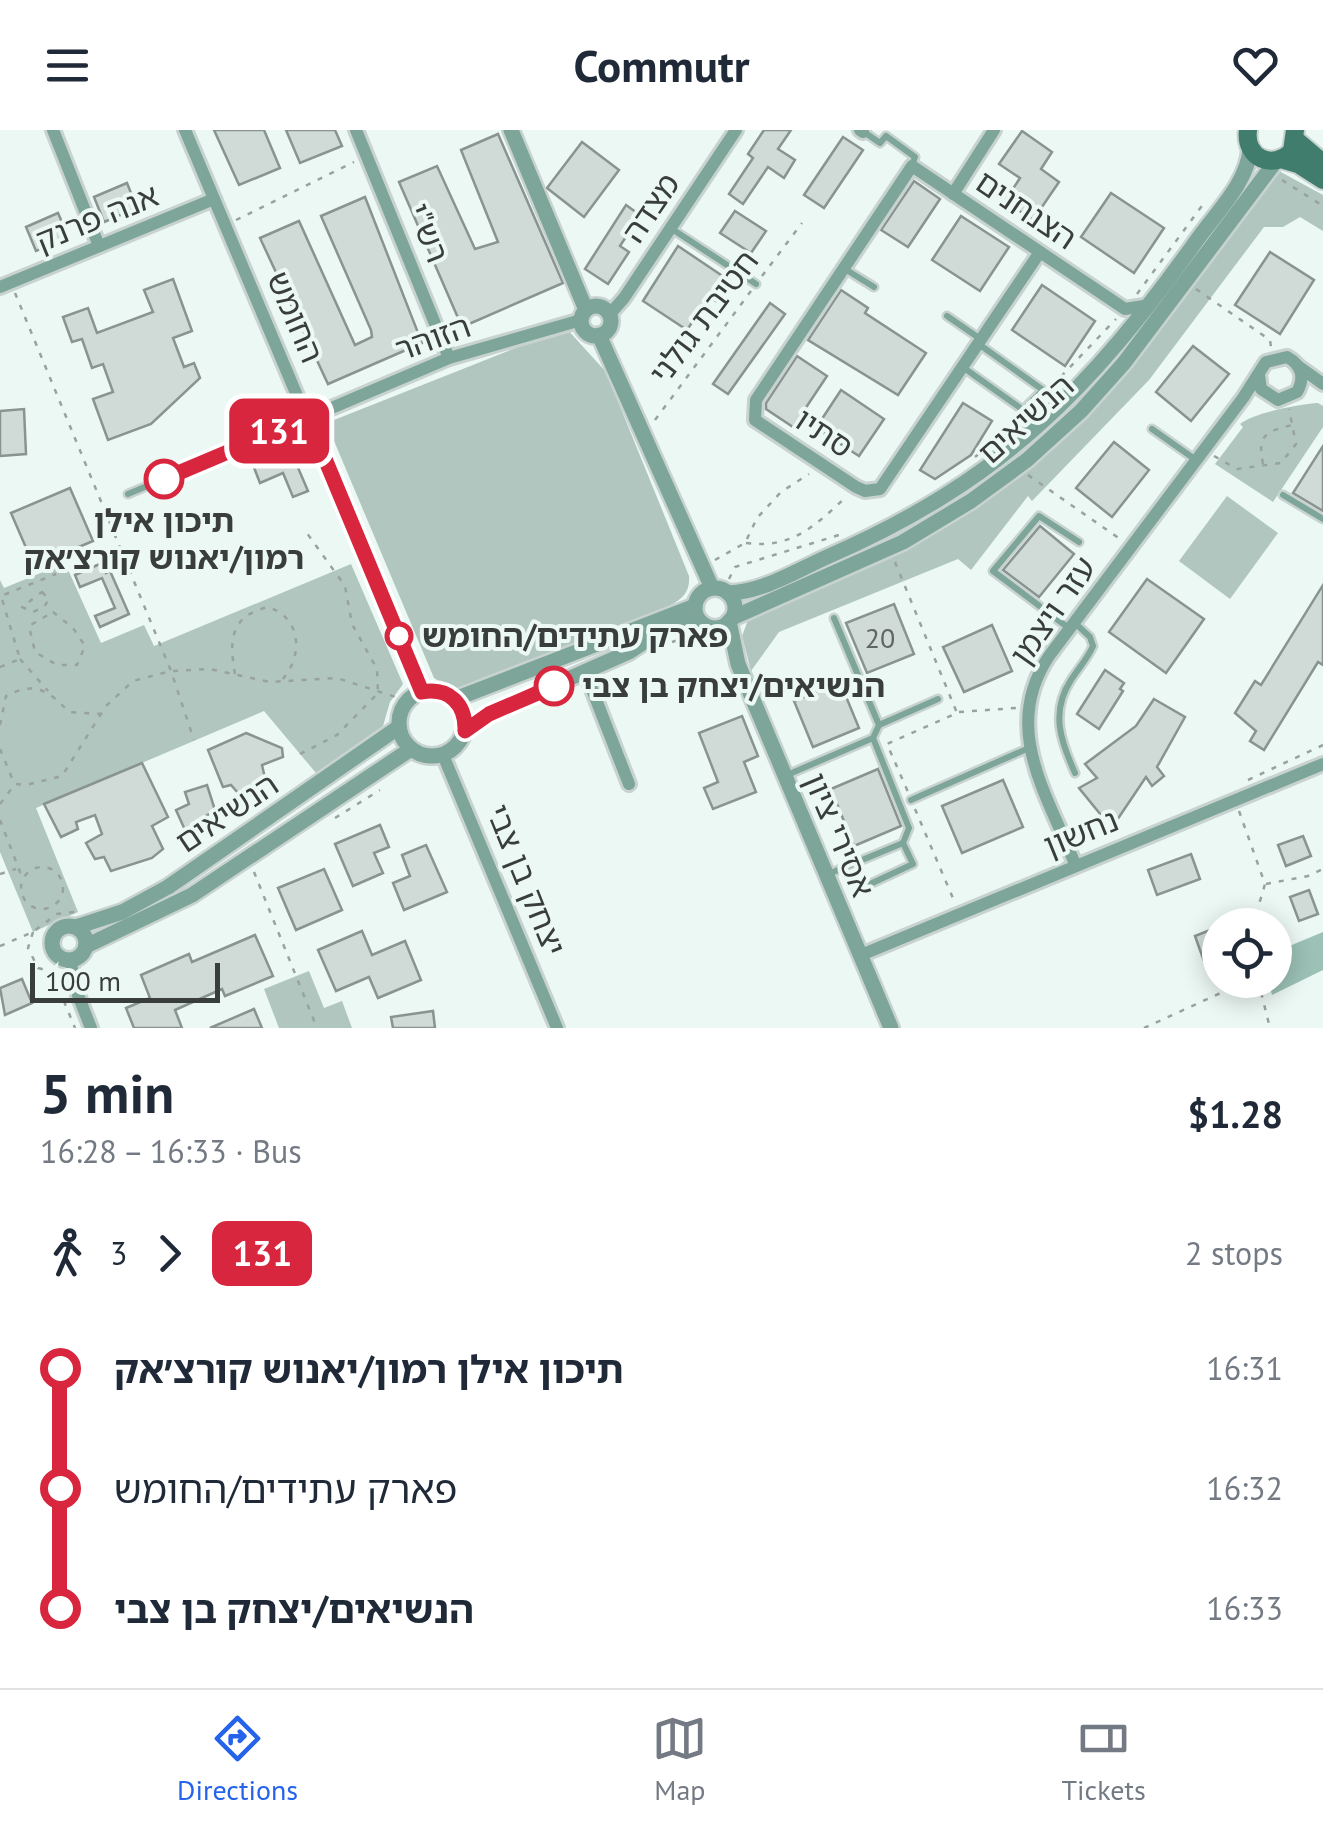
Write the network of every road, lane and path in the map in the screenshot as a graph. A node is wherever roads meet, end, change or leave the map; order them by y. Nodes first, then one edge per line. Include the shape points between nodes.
1 (53, 130) edge
2 (185, 130) edge
3 (356, 130) edge
4 (510, 130) edge
5 (736, 130) edge
6 (994, 130) edge
7 (862, 131) edge
8 (1247, 135) edge
9 (1295, 135) edge
10 (366, 156) junction
11 (1279, 160) junction
12 (1323, 163) edge
13 (912, 166) junction
14 (1323, 180) edge
15 (953, 194) junction
16 (214, 199) junction
17 (1204, 202) dead end
18 (802, 223) dead end
19 (226, 226) junction
20 (671, 228) junction
21 (99, 246) junction
22 (1040, 252) junction
23 (843, 268) junction
24 (756, 284) junction
25 (5, 285) edge
26 (874, 287) dead end
27 (1193, 288) dead end
28 (1150, 305) junction
29 (1125, 309) junction
30 (609, 314) junction
31 (584, 315) junction
32 (947, 316) dead end
33 (1131, 330) junction
34 (599, 335) junction
35 (980, 342) junction
36 (449, 358) junction
37 (1272, 358) junction
38 (1298, 366) junction
39 (963, 368) junction
40 (1258, 375) junction
41 (1323, 387) edge
42 (1046, 393) dead end
43 (1269, 396) junction
44 (1291, 396) junction
45 (1230, 416) junction
46 (308, 418) junction
47 (1019, 421) dead end
48 (1294, 425) junction
49 (1152, 428) dead end
50 (642, 438) junction
51 (1200, 455) junction
52 (966, 464) dead end
53 (822, 465) junction
54 (1263, 466) junction
55 (1023, 472) dead end
56 (856, 487) junction
57 (128, 494) dead end
58 (1283, 495) dead end
59 (1323, 519) edge
60 (304, 530) dead end
61 (852, 530) dead end
62 (1079, 542) dead end
63 (745, 543) junction
64 (1132, 547) junction
65 (892, 555) dead end
66 (702, 571) junction
67 (56, 574) dead end
68 (720, 590) junction
69 (48, 599) joint
70 (695, 606) junction
71 (834, 618) dead end
72 (731, 619) junction
73 (705, 625) junction
74 (29, 626) joint
75 (1074, 626) junction
76 (20, 659) junction
77 (738, 664) junction
78 (0, 668) edge
79 (171, 672) junction
80 (586, 674) junction
81 (236, 675) junction
82 (280, 682) junction
83 (49, 692) junction
84 (378, 693) junction
85 (415, 696) junction
86 (455, 699) junction
87 (938, 700) dead end
88 (1027, 707) junction
89 (958, 712) junction
90 (103, 714) junction
91 (879, 724) junction
92 (0, 725) edge
93 (399, 727) junction
94 (465, 731) junction
95 (873, 738) junction
96 (194, 740) dead end
97 (1030, 748) junction
98 (411, 749) junction
99 (0, 750) edge
100 (300, 754) dead end
101 (442, 755) junction
102 (1323, 764) edge
103 (1076, 774) dead end
104 (784, 777) junction
105 (15, 784) junction
106 (629, 784) dead end
107 (911, 800) junction
108 (1235, 800) junction
109 (0, 804) edge
110 (0, 820) edge
111 (903, 843) junction
112 (248, 857) junction
113 (1075, 864) junction
114 (18, 868) junction
115 (1323, 868) edge
116 (0, 874) edge
117 (826, 875) junction
118 (23, 878) junction
119 (1265, 884) junction
120 (868, 885) dead end
121 (1258, 908) edge
122 (959, 913) junction
123 (75, 920) junction
124 (0, 946) edge
125 (86, 946) junction
126 (861, 955) junction
127 (70, 960) junction
128 (54, 976) dead end
129 (1215, 998) edge
130 (1262, 998) edge
131 (74, 1028) edge
132 (91, 1028) edge
133 (317, 1028) edge
134 (556, 1028) edge
135 (891, 1028) edge
136 (1144, 1028) edge
137 (1270, 1028) edge

1 - 21 street
2 - 16 street, החומש
3 - 10 street, רש"י
4 - 31 street
5 - 20 street, מצדה
6 - 15 street
7 - 13 lane, הצנחנים via 880,143 886,136 915,157
8 - 11 main road via 1258,158
8 - 28 street, הנשיאים via 1241,178
9 - 11 main road via 1292,150
9 - 12 main road
10 - 19 path
10 - 36 street, רש"י
11 - 14 main road
11 - 72 street, הנשיאים via 1151,330 1081,411 1027,460 903,542
13 - 15 street, הצנחנים
13 - 23 street, סתיו
15 - 22 street, הצנחנים
16 - 19 street, החומש
16 - 21 street, אנה פרנק
17 - 29 path
18 - 24 path, חטיבת גולני
19 - 46 street, החומש
20 - 24 lane
20 - 30 street, מצדה
21 - 25 street, אנה פרנק
22 - 29 street, הצנחנים
22 - 35 street, סתיו
23 - 26 lane
23 - 53 street, סתיו via 753,411 754,420
24 - 50 path, חטיבת גולני
25 - 79 path
27 - 37 path via 1270,340
28 - 29 street
28 - 33 street, הנשיאים
29 - 33 street
29 - 42 path
30 - 31 street via 602,307
30 - 34 street via 608,330
31 - 34 street via 588,334
31 - 36 street, הזוהר
32 - 35 lane
33 - 68 street, הנשיאים via 1048,420 960,487 865,541 764,586
34 - 50 street
35 - 39 street, סתיו
35 - 39 lane via 1043,390 1023,410
36 - 46 street, הזוהר
37 - 38 street via 1287,357
37 - 40 street
38 - 41 street
38 - 44 street via 1302,380
39 - 56 street, סתיו via 880,489
40 - 43 street
40 - 45 street, עזר ויצמן
41 - 44 street
43 - 44 street
43 - 45 street, עזר ויצמן
44 - 48 path
45 - 51 street, עזר ויצמן
46 - 57 lane
46 - 85 street, החומש
47 - 52 path
48 - 54 path via 1296,444 1281,463
48 - 54 path via 1261,437
49 - 51 lane
50 - 66 street
51 - 54 path via 1228,467
51 - 64 street, עזר ויצמן
53 - 56 street, סתיו
53 - 63 path via 781,492
55 - 64 path
56 - 63 path via 794,538 770,546
58 - 59 lane
60 - 84 path via 345,586 352,624 377,669
61 - 68 path via 736,567
62 - 75 lane via 1039,516 993,572
63 - 66 path
64 - 75 street, עזר ויצמן
65 - 89 path
66 - 68 street
67 - 76 path via 2,596
68 - 70 street via 700,594
68 - 72 street via 734,607
69 - 69 path via 42,592 22,607 33,612
70 - 73 street
70 - 86 street
71 - 91 lane
72 - 73 street via 720,627
72 - 77 street, אסירי ציון
73 - 77 street, אסירי ציון
73 - 80 street via 674,622
74 - 74 path via 35,652 57,665 77,665 84,646 54,612
75 - 88 street, עזר ויצמן via 1040,670
75 - 103 lane via 1093,646 1058,712 1062,744
76 - 78 path
76 - 83 path
77 - 104 street, אסירי ציון
79 - 81 path
79 - 90 path via 133,680
79 - 96 path
80 - 94 street via 489,714
80 - 106 street
81 - 82 path
81 - 82 path via 234,628 268,606 286,618 296,638 295,662
82 - 84 path via 337,678
83 - 90 path via 68,712
83 - 92 path via 22,688 6,696
84 - 85 path
84 - 100 path via 337,735
85 - 86 street via 440,691
85 - 93 street
86 - 94 street
87 - 91 lane
88 - 89 path
88 - 97 street, עזר ויצמן
89 - 107 path via 887,744
90 - 105 path via 62,776
91 - 95 lane
93 - 98 street
93 - 123 street, הנשיאים via 168,887 122,912
94 - 101 street
95 - 104 lane
95 - 111 lane via 908,828
97 - 107 lane
97 - 113 street, עזר ויצמן
98 - 101 street
98 - 112 street, הנשיאים
99 - 105 path
101 - 134 street, יצחק בן צבי
102 - 108 street, נחשון
104 - 117 street, אסירי ציון
105 - 109 path
107 - 122 path
108 - 113 street, נחשון
108 - 119 path
110 - 114 path
111 - 117 lane
111 - 120 lane via 913,864
112 - 125 street, הנשיאים via 192,895
112 - 133 path
113 - 122 street, נחשון
114 - 116 path
114 - 118 path
115 - 119 path
117 - 126 street, אסירי ציון
118 - 118 path via 48,867 59,875 61,896 45,909 32,906 21,891
119 - 121 path
122 - 126 street, נחשון
123 - 124 path via 57,914
123 - 125 street
123 - 127 street via 52,938 55,954
125 - 127 street
126 - 135 street, אסירי ציון
127 - 132 street
128 - 131 path
129 - 136 path
130 - 137 path

